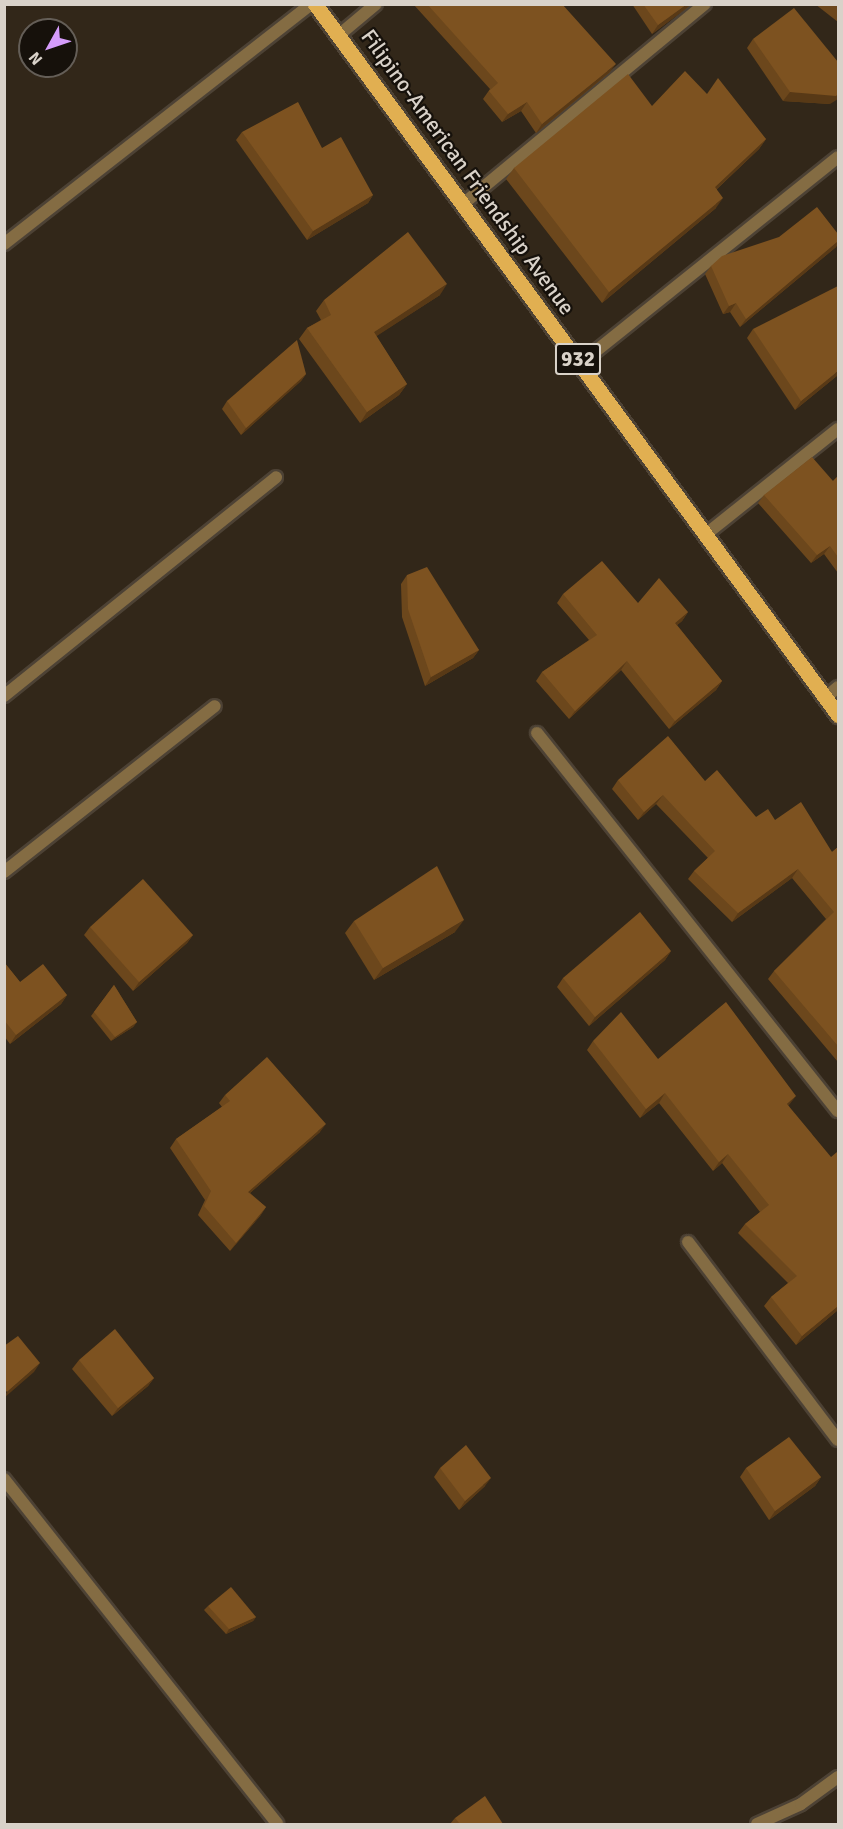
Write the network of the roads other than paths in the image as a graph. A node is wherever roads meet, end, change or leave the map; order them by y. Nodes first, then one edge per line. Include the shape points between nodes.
1 (313, 4) edge
2 (376, 4) edge
3 (705, 4) edge
4 (339, 35) junction
5 (838, 157) edge
6 (463, 204) junction
7 (4, 244) edge
8 (581, 363) junction
9 (838, 429) edge
10 (276, 477) dead end
11 (705, 535) junction
12 (838, 687) edge
13 (4, 696) edge
14 (825, 698) junction
15 (216, 706) dead end
16 (838, 715) edge
17 (537, 733) dead end
18 (4, 872) edge
19 (838, 1111) edge
20 (688, 1242) dead end
21 (838, 1440) edge
22 (4, 1479) edge
23 (838, 1777) edge
24 (277, 1824) edge
25 (757, 1824) edge

1 - 4 main road, Filipino-American Friendship Avenue / 932
1 - 7 street
2 - 4 street
3 - 6 street
4 - 6 main road, Filipino-American Friendship Avenue / 932
5 - 8 street
6 - 8 main road, Filipino-American Friendship Avenue / 932
8 - 11 main road, Filipino-American Friendship Avenue / 932
9 - 11 street
10 - 13 street
11 - 14 main road, Filipino-American Friendship Avenue / 932
12 - 14 street
14 - 16 main road, Filipino-American Friendship Avenue / 932
15 - 18 street
17 - 19 street
20 - 21 street
22 - 24 street
23 - 25 street via 791,1810

